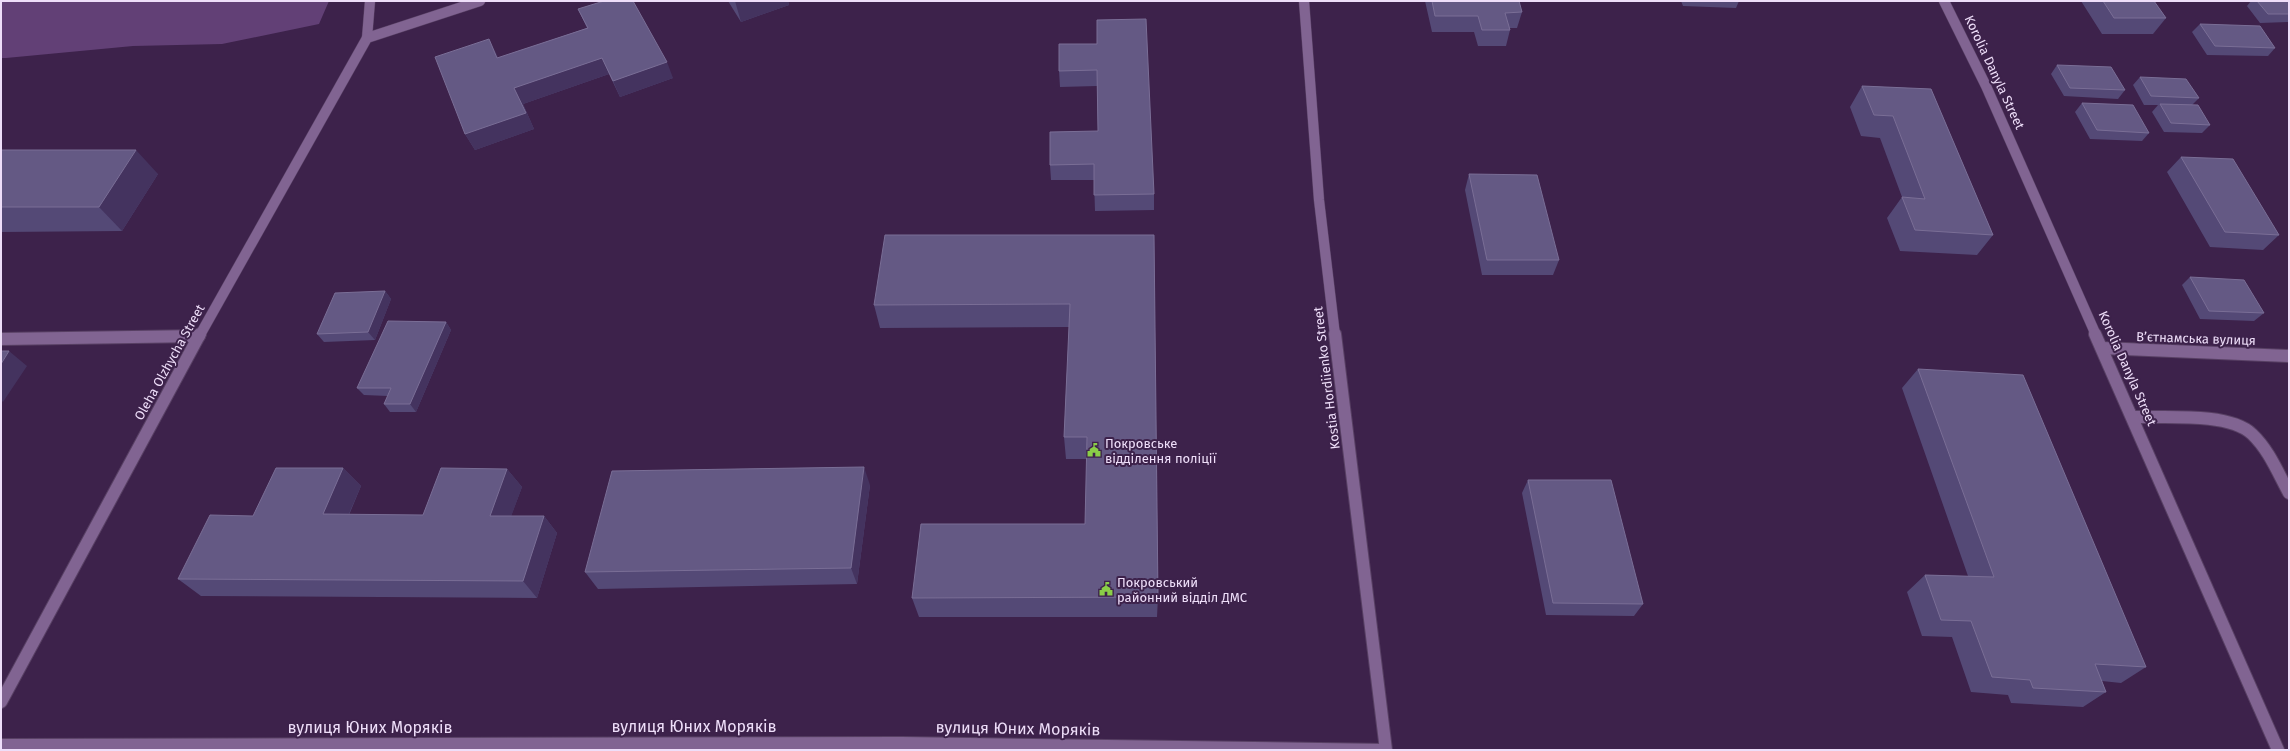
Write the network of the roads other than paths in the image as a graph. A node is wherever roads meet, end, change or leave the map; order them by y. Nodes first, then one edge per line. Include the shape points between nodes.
1 (370, 1) edge
2 (480, 1) edge
3 (1304, 1) edge
4 (1944, 1) edge
5 (367, 38) junction
6 (199, 336) junction
7 (1, 339) edge
8 (2102, 348) junction
9 (2289, 356) edge
10 (2133, 417) junction
11 (2289, 493) edge
12 (1, 702) edge
13 (1, 745) edge
14 (1386, 750) edge
15 (2278, 750) edge

1 - 5 street
2 - 5 street
3 - 14 street, Kostia Hordiienko Street via 1319,200
4 - 8 street, Korolia Danyla Street via 1986,86
5 - 6 street, Oleha Olzhycha Street
6 - 7 street
6 - 12 street, Oleha Olzhycha Street
8 - 9 street, Вʼєтнамська вулиця
8 - 10 street, Korolia Danyla Street
10 - 11 street via 2226,421 2244,427 2257,439
10 - 15 street, Korolia Danyla Street
13 - 14 street, вулиця Юних Моряків via 902,743

